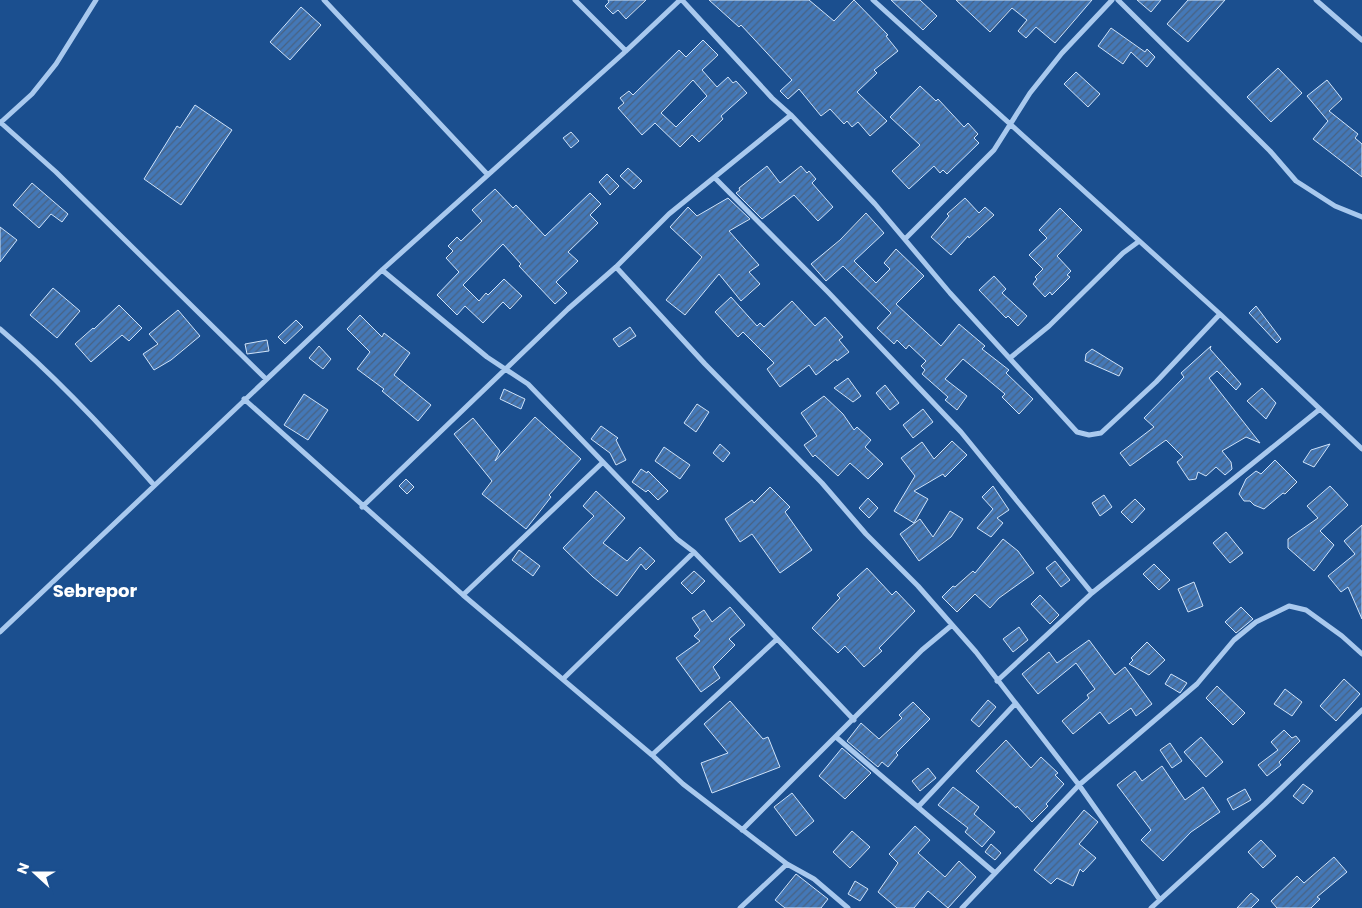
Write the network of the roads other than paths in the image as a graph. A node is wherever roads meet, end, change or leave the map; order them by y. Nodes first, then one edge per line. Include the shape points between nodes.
1 (96, 0) edge
2 (324, 0) edge
3 (575, 0) edge
4 (681, 0) edge
5 (873, 0) edge
6 (1112, 0) edge
7 (1118, 0) edge
8 (1316, 0) edge
9 (1362, 40) edge
10 (626, 51) junction
11 (791, 115) junction
12 (0, 123) edge
13 (1011, 125) junction
14 (488, 175) junction
15 (715, 178) junction
16 (1362, 217) edge
17 (906, 238) junction
18 (1138, 242) junction
19 (616, 267) junction
20 (382, 270) junction
21 (1220, 314) junction
22 (0, 329) edge
23 (1010, 358) junction
24 (506, 370) junction
25 (266, 379) junction
26 (244, 399) junction
27 (1320, 409) junction
28 (1362, 449) edge
29 (602, 463) junction
30 (154, 485) junction
31 (362, 507) junction
32 (694, 552) junction
33 (1092, 593) junction
34 (463, 595) junction
35 (952, 625) junction
36 (0, 632) edge
37 (777, 639) junction
38 (1362, 654) edge
39 (563, 679) junction
40 (997, 681) junction
41 (1015, 704) junction
42 (1362, 710) edge
43 (854, 720) junction
44 (836, 737) junction
45 (652, 755) junction
46 (1079, 785) junction
47 (918, 807) junction
48 (742, 830) junction
49 (787, 864) junction
50 (995, 873) junction
51 (1160, 900) junction
52 (740, 908) edge
53 (848, 908) edge
54 (962, 908) edge
55 (1151, 908) edge

1 - 12 street via 50,71 32,94
2 - 14 street
3 - 10 street
4 - 10 street
4 - 11 street
5 - 13 street
6 - 13 street via 1062,53 1030,93
7 - 16 street via 1296,181 1335,206
8 - 9 street
10 - 14 street
11 - 15 street
11 - 17 street
12 - 25 street via 56,172
13 - 17 street via 994,150
13 - 18 street
14 - 20 street
15 - 19 street via 669,214
15 - 33 street via 961,432
17 - 23 street
18 - 21 street
18 - 23 street
19 - 24 street via 568,308
19 - 35 street
20 - 24 street
20 - 25 street
21 - 23 street via 1156,382 1101,433 1077,432
21 - 27 street
22 - 30 street via 98,420
24 - 29 street via 542,397
24 - 31 street
25 - 26 street
26 - 30 street
26 - 31 street
27 - 28 street
27 - 33 street
29 - 32 street
29 - 34 street
30 - 36 street
31 - 34 street
32 - 37 street
32 - 39 street
33 - 40 street
34 - 39 street
35 - 40 street
35 - 43 street via 922,650
37 - 43 street
37 - 45 street
38 - 46 street via 1306,610 1289,606 1256,622 1234,640 1197,684
39 - 45 street
40 - 41 street
41 - 46 street
41 - 47 street
42 - 51 street
43 - 44 street
44 - 47 street
44 - 48 street
45 - 48 street
46 - 50 street
46 - 51 street
47 - 50 street
48 - 49 street
49 - 52 street
49 - 53 street via 814,879
50 - 54 street
51 - 55 street

